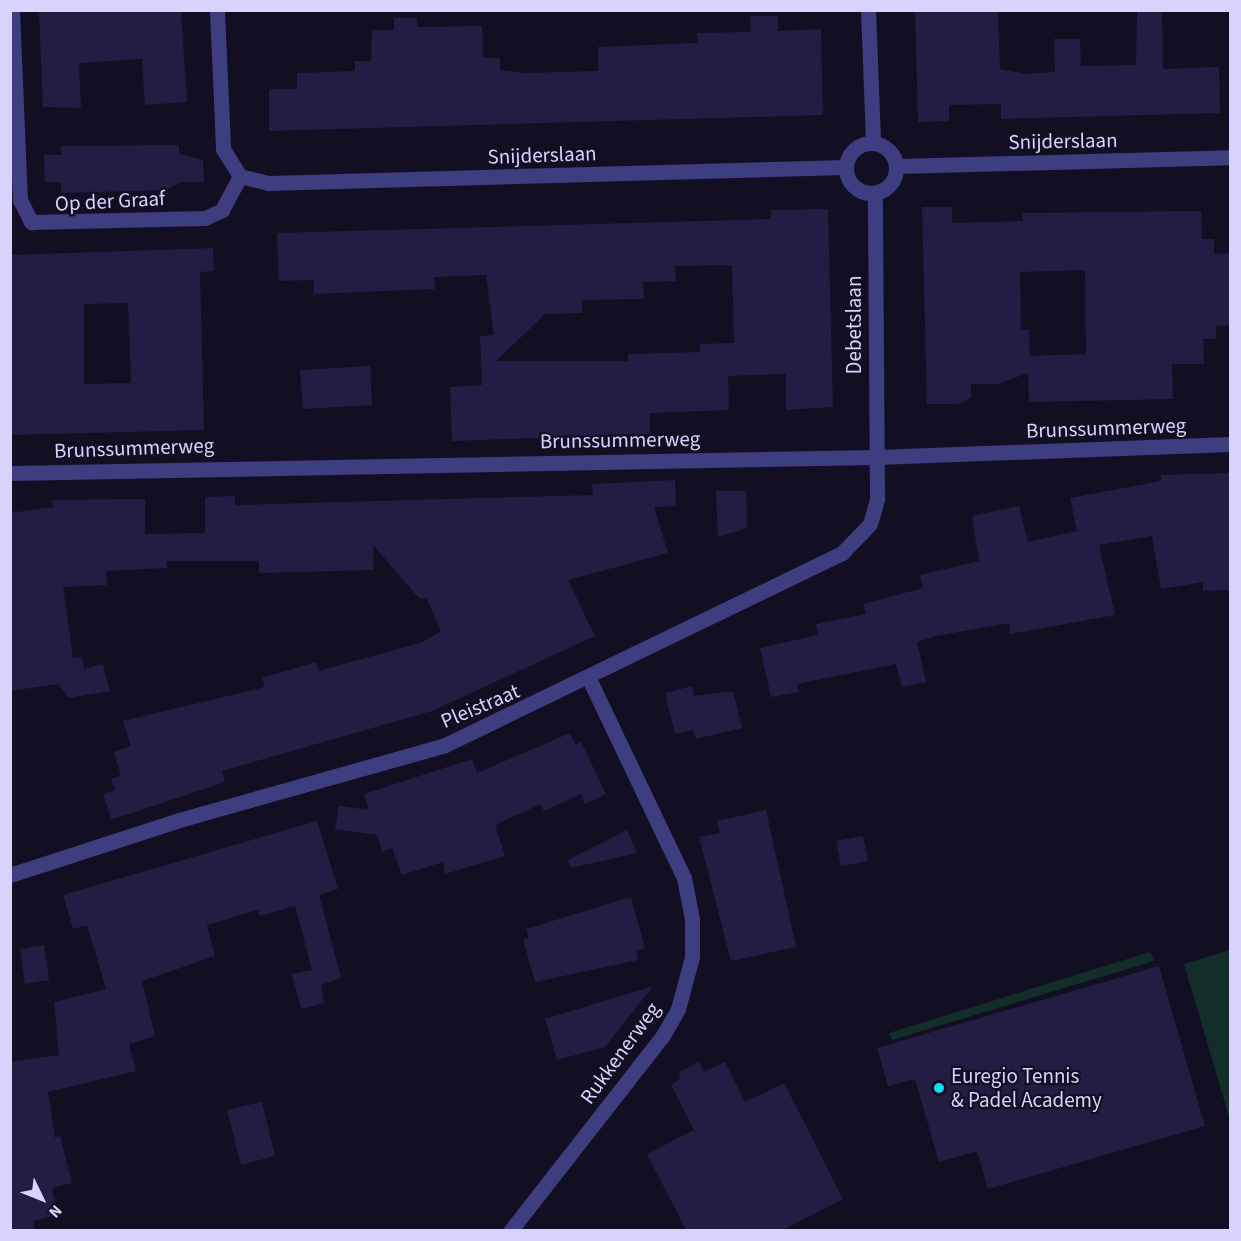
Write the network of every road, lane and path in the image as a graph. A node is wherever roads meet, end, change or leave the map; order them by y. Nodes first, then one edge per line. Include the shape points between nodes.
1 (12, 10) edge
2 (217, 10) edge
3 (868, 10) edge
4 (873, 142) junction
5 (1230, 157) edge
6 (897, 166) junction
7 (846, 167) junction
8 (240, 176) junction
9 (875, 193) junction
10 (1230, 444) edge
11 (876, 457) junction
12 (10, 473) edge
13 (589, 679) junction
14 (10, 875) edge
15 (511, 1230) edge

1 - 8 street, Op der Graaf via 20,200 31,222 73,225 205,218 222,210
2 - 8 street via 223,149
3 - 4 street
4 - 6 street via 893,154
4 - 7 street via 854,149
5 - 6 street, Snijderslaan
6 - 9 street via 891,184
7 - 8 street, Snijderslaan via 268,183
7 - 9 street via 855,187
9 - 11 street, Debetslaan
10 - 11 street, Brunssummerweg
11 - 12 street, Brunssummerweg
11 - 13 street, Pleistraat via 874,511 842,553
13 - 14 street, Pleistraat via 445,745 179,820
13 - 15 street, Rukkenerweg via 684,878 692,919 692,957 678,1009 662,1037

